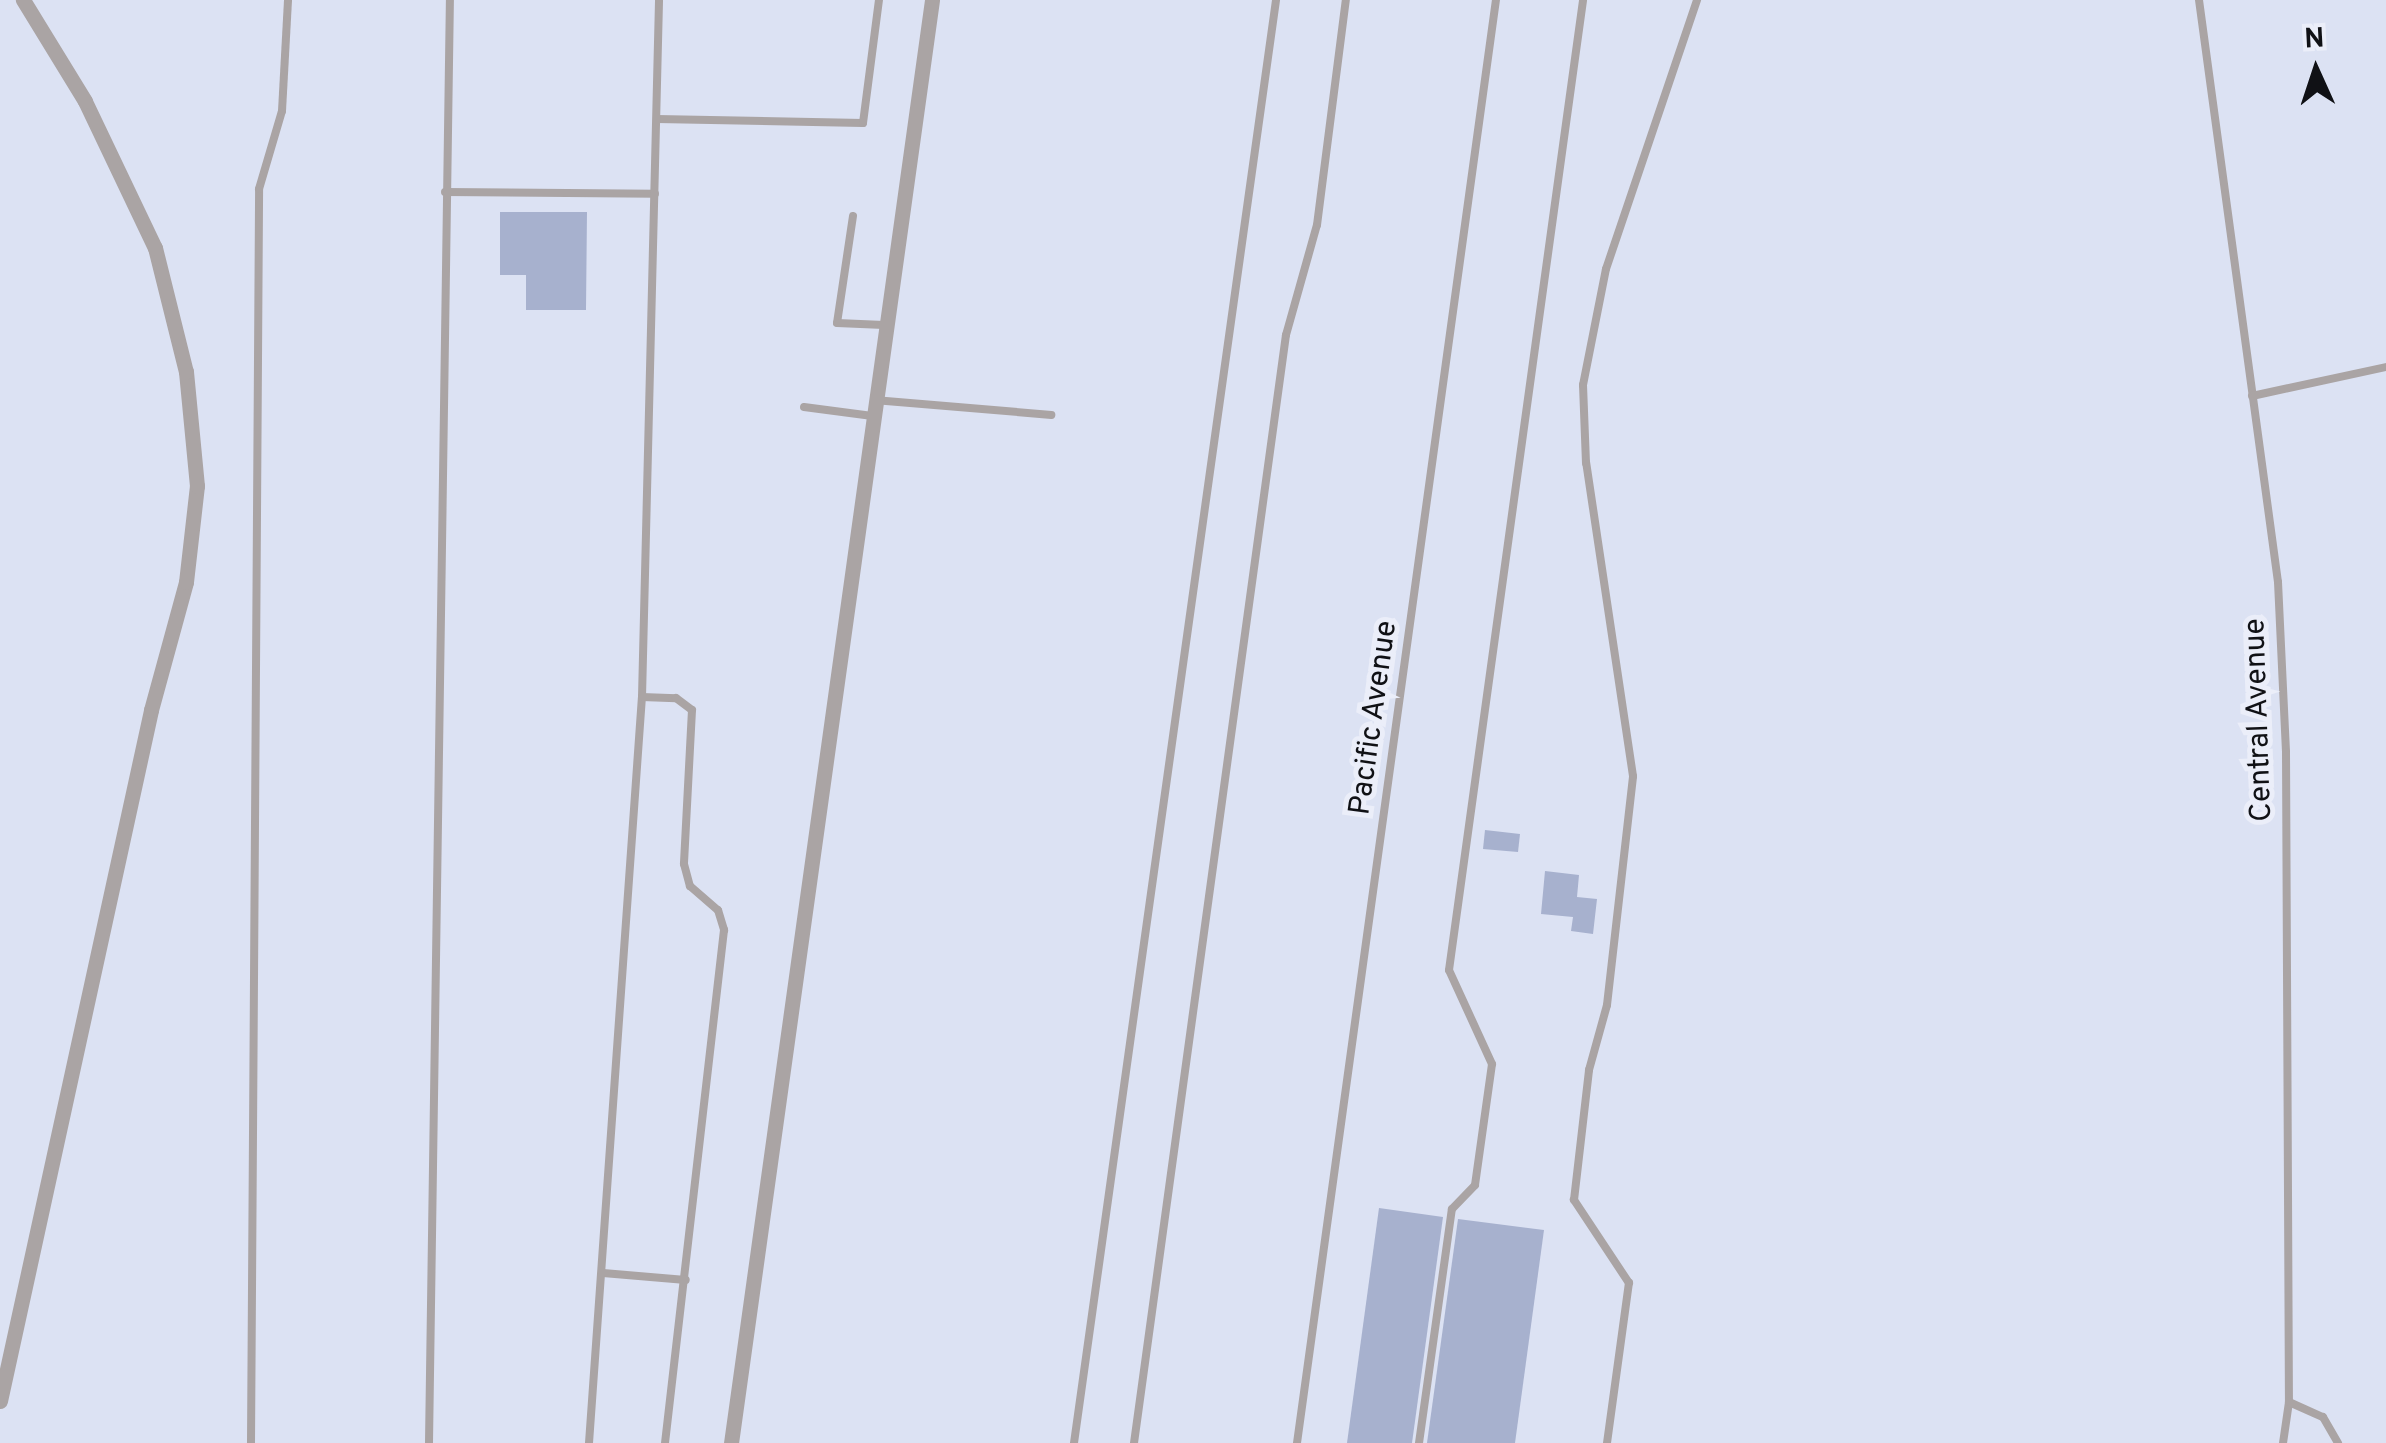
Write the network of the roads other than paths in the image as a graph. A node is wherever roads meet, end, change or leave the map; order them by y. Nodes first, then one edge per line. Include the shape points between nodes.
1 (24, 0) edge
2 (288, 0) edge
3 (450, 0) edge
4 (659, 0) edge
5 (879, 0) edge
6 (932, 0) edge
7 (1276, 0) edge
8 (1346, 0) edge
9 (1496, 0) edge
10 (1584, 0) edge
11 (1697, 0) edge
12 (2199, 0) edge
13 (657, 119) junction
14 (446, 192) junction
15 (655, 194) junction
16 (854, 216) dead end
17 (884, 325) junction
18 (2386, 367) edge
19 (2252, 396) junction
20 (804, 407) dead end
21 (873, 408) junction
22 (1050, 415) dead end
23 (642, 696) junction
24 (603, 1274) junction
25 (686, 1280) junction
26 (0, 1402) edge
27 (2289, 1402) junction
28 (251, 1443) edge
29 (429, 1443) edge
30 (589, 1443) edge
31 (665, 1443) edge
32 (731, 1443) edge
33 (1074, 1443) edge
34 (1134, 1443) edge
35 (1297, 1443) edge
36 (1419, 1443) edge
37 (1607, 1443) edge
38 (2283, 1443) edge
39 (2338, 1443) edge

1 - 26 street via 85,101 155,248 186,372 198,486 186,582
2 - 28 lane via 286,90 259,190
3 - 14 lane
4 - 13 lane
5 - 13 lane via 864,122
6 - 17 street
7 - 33 lane
8 - 34 lane via 1317,225 1286,335
9 - 35 lane, Pacific Avenue
10 - 36 lane via 1449,970 1492,1064 1475,1185 1452,1209
11 - 37 lane via 1606,269 1583,385 1586,464 1633,776 1607,1004 1589,1070 1574,1200 1629,1283
12 - 19 lane, Central Avenue
13 - 15 lane
14 - 15 lane
14 - 29 lane
15 - 23 lane
16 - 17 lane via 837,322
17 - 21 street
18 - 19 lane
19 - 27 lane, Central Avenue via 2278,582 2286,752
20 - 21 lane
21 - 22 lane
21 - 32 street
23 - 24 lane
23 - 25 lane via 676,698 692,710 686,874 720,913 724,930
24 - 25 lane
24 - 30 lane
25 - 31 lane
27 - 38 lane, Central Avenue
27 - 39 lane via 2323,1417

